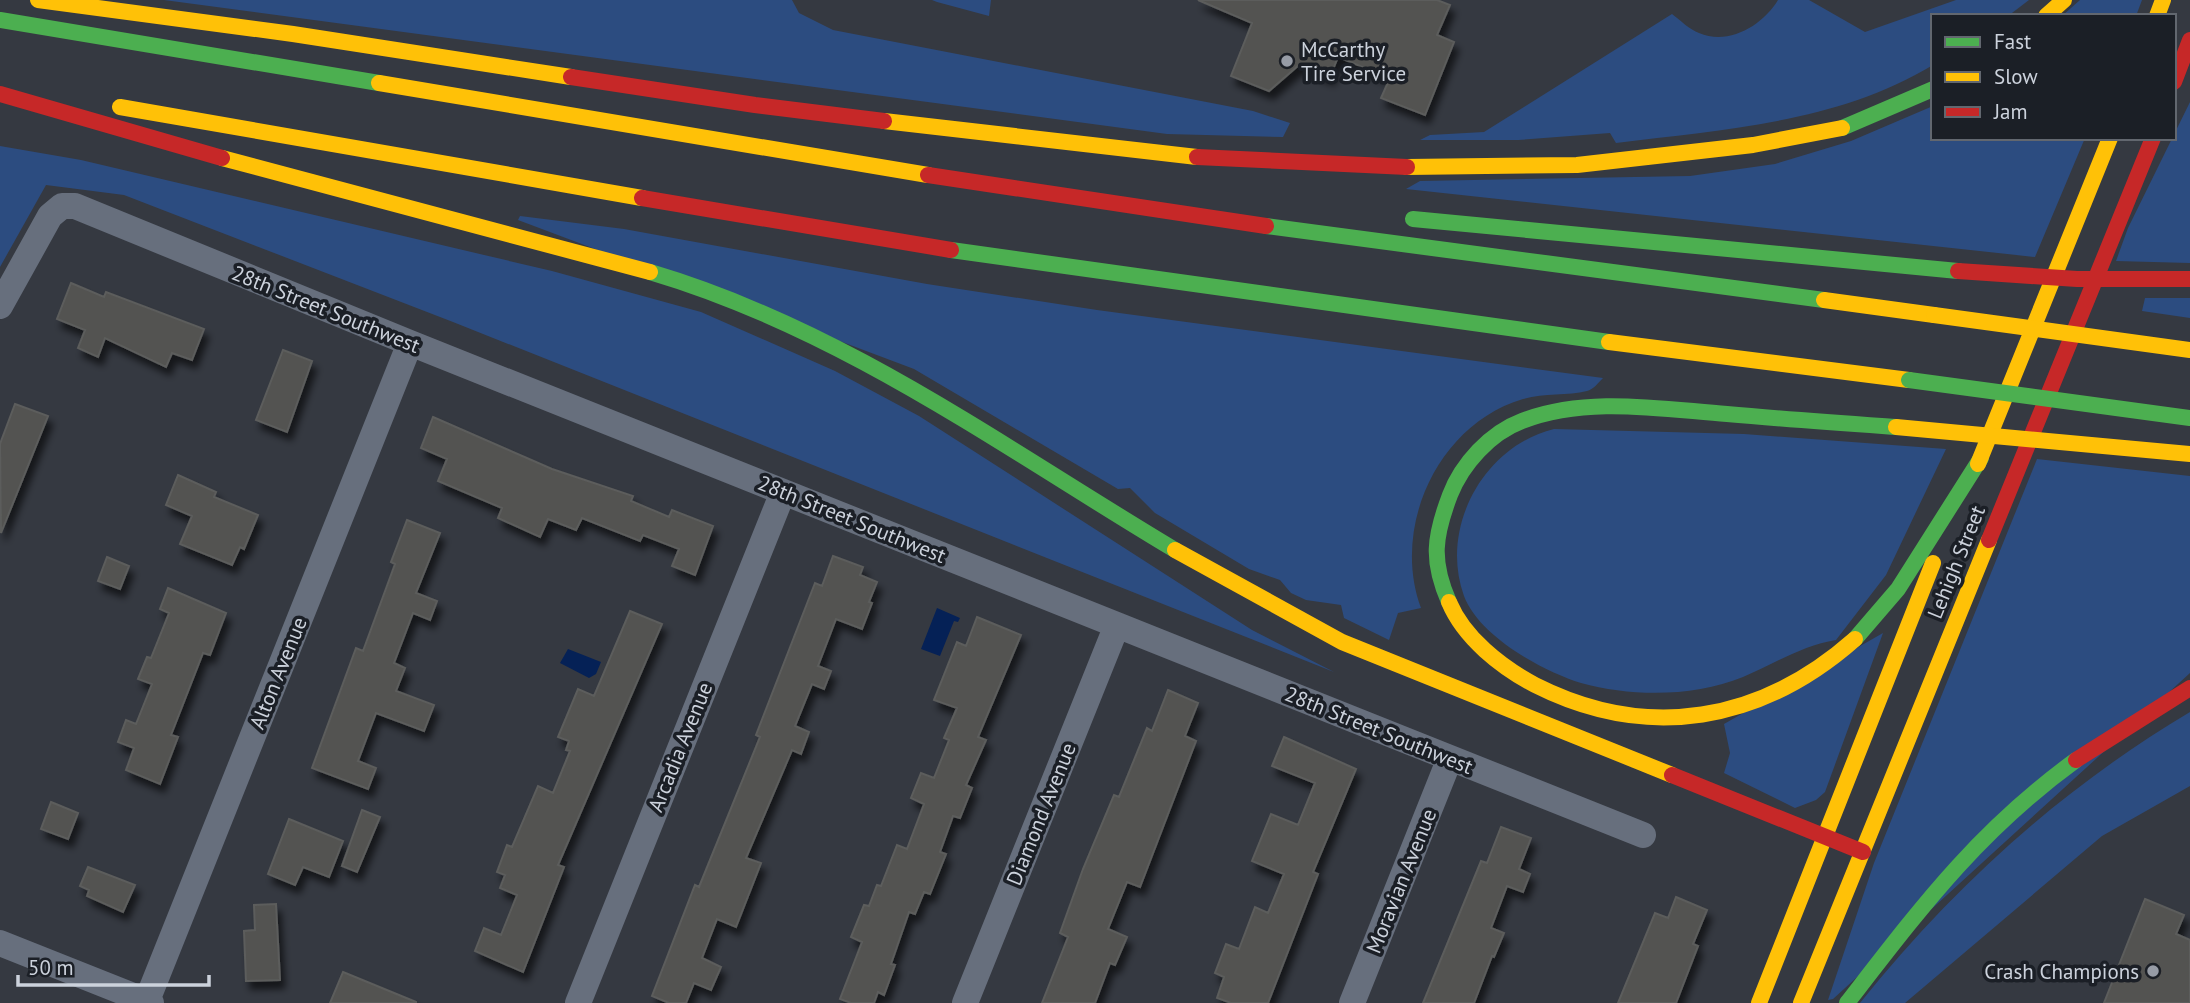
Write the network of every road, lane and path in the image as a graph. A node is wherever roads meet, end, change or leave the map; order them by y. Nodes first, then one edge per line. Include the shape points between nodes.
1 (38, 0) edge
2 (2064, 0) edge
3 (2048, 14) edge
4 (0, 20) edge
5 (2190, 40) edge
6 (2183, 85) edge
7 (1931, 90) edge
8 (0, 92) edge
9 (2109, 140) edge
10 (2151, 140) edge
11 (2161, 140) edge
12 (873, 166) junction
13 (1192, 198) dead end
14 (1400, 218) dead end
15 (2117, 231) junction
16 (2190, 279) edge
17 (0, 306) edge
18 (410, 343) junction
19 (2190, 350) edge
20 (2190, 418) edge
21 (2190, 454) edge
22 (1981, 458) junction
23 (783, 492) junction
24 (1117, 625) junction
25 (2190, 688) edge
26 (1450, 758) junction
27 (1643, 835) dead end
28 (1824, 836) junction
29 (1863, 852) junction
30 (0, 943) edge
31 (148, 1002) edge
32 (578, 1003) edge
33 (965, 1003) edge
34 (1352, 1003) edge
35 (1759, 1003) edge
36 (1801, 1003) edge
37 (1847, 1003) edge

1 - 7 highway via 769,107 1180,156 1399,167 1577,165 1753,145 1848,127
2 - 3 highway
4 - 12 highway
5 - 6 highway
8 - 20 highway, bridge via 382,150 791,224 1333,307
8 - 28 highway via 313,184 686,282 765,313 848,350 930,396 1095,500 1342,642
9 - 22 highway, Lehigh Street
10 - 15 highway, Lehigh Street
11 - 15 highway
12 - 13 highway
12 - 19 highway, bridge via 1199,217
14 - 16 highway, bridge via 1958,271 2077,279
15 - 29 highway, Lehigh Street via 1961,603
17 - 18 street, 28th Street Southwest via 51,216 62,206 75,206
18 - 23 street, 28th Street Southwest
18 - 31 street, Alton Avenue
21 - 22 highway, bridge via 1619,407 1545,413 1499,434 1462,471 1446,498 1437,528 1436,560 1449,608 1467,634 1490,657 1537,687 1581,706 1651,718 1696,716 1773,695 1839,654 1897,589
22 - 28 highway, Lehigh Street via 1930,569
23 - 24 street, 28th Street Southwest
23 - 32 street, Arcadia Avenue
24 - 26 street, 28th Street Southwest
24 - 33 street, Diamond Avenue
25 - 37 highway via 2090,748 1994,827 1948,874
26 - 27 street, 28th Street Southwest
26 - 34 street, Moravian Avenue
28 - 29 highway
28 - 35 highway, Lehigh Street
29 - 36 highway, Lehigh Street
30 - 31 street

